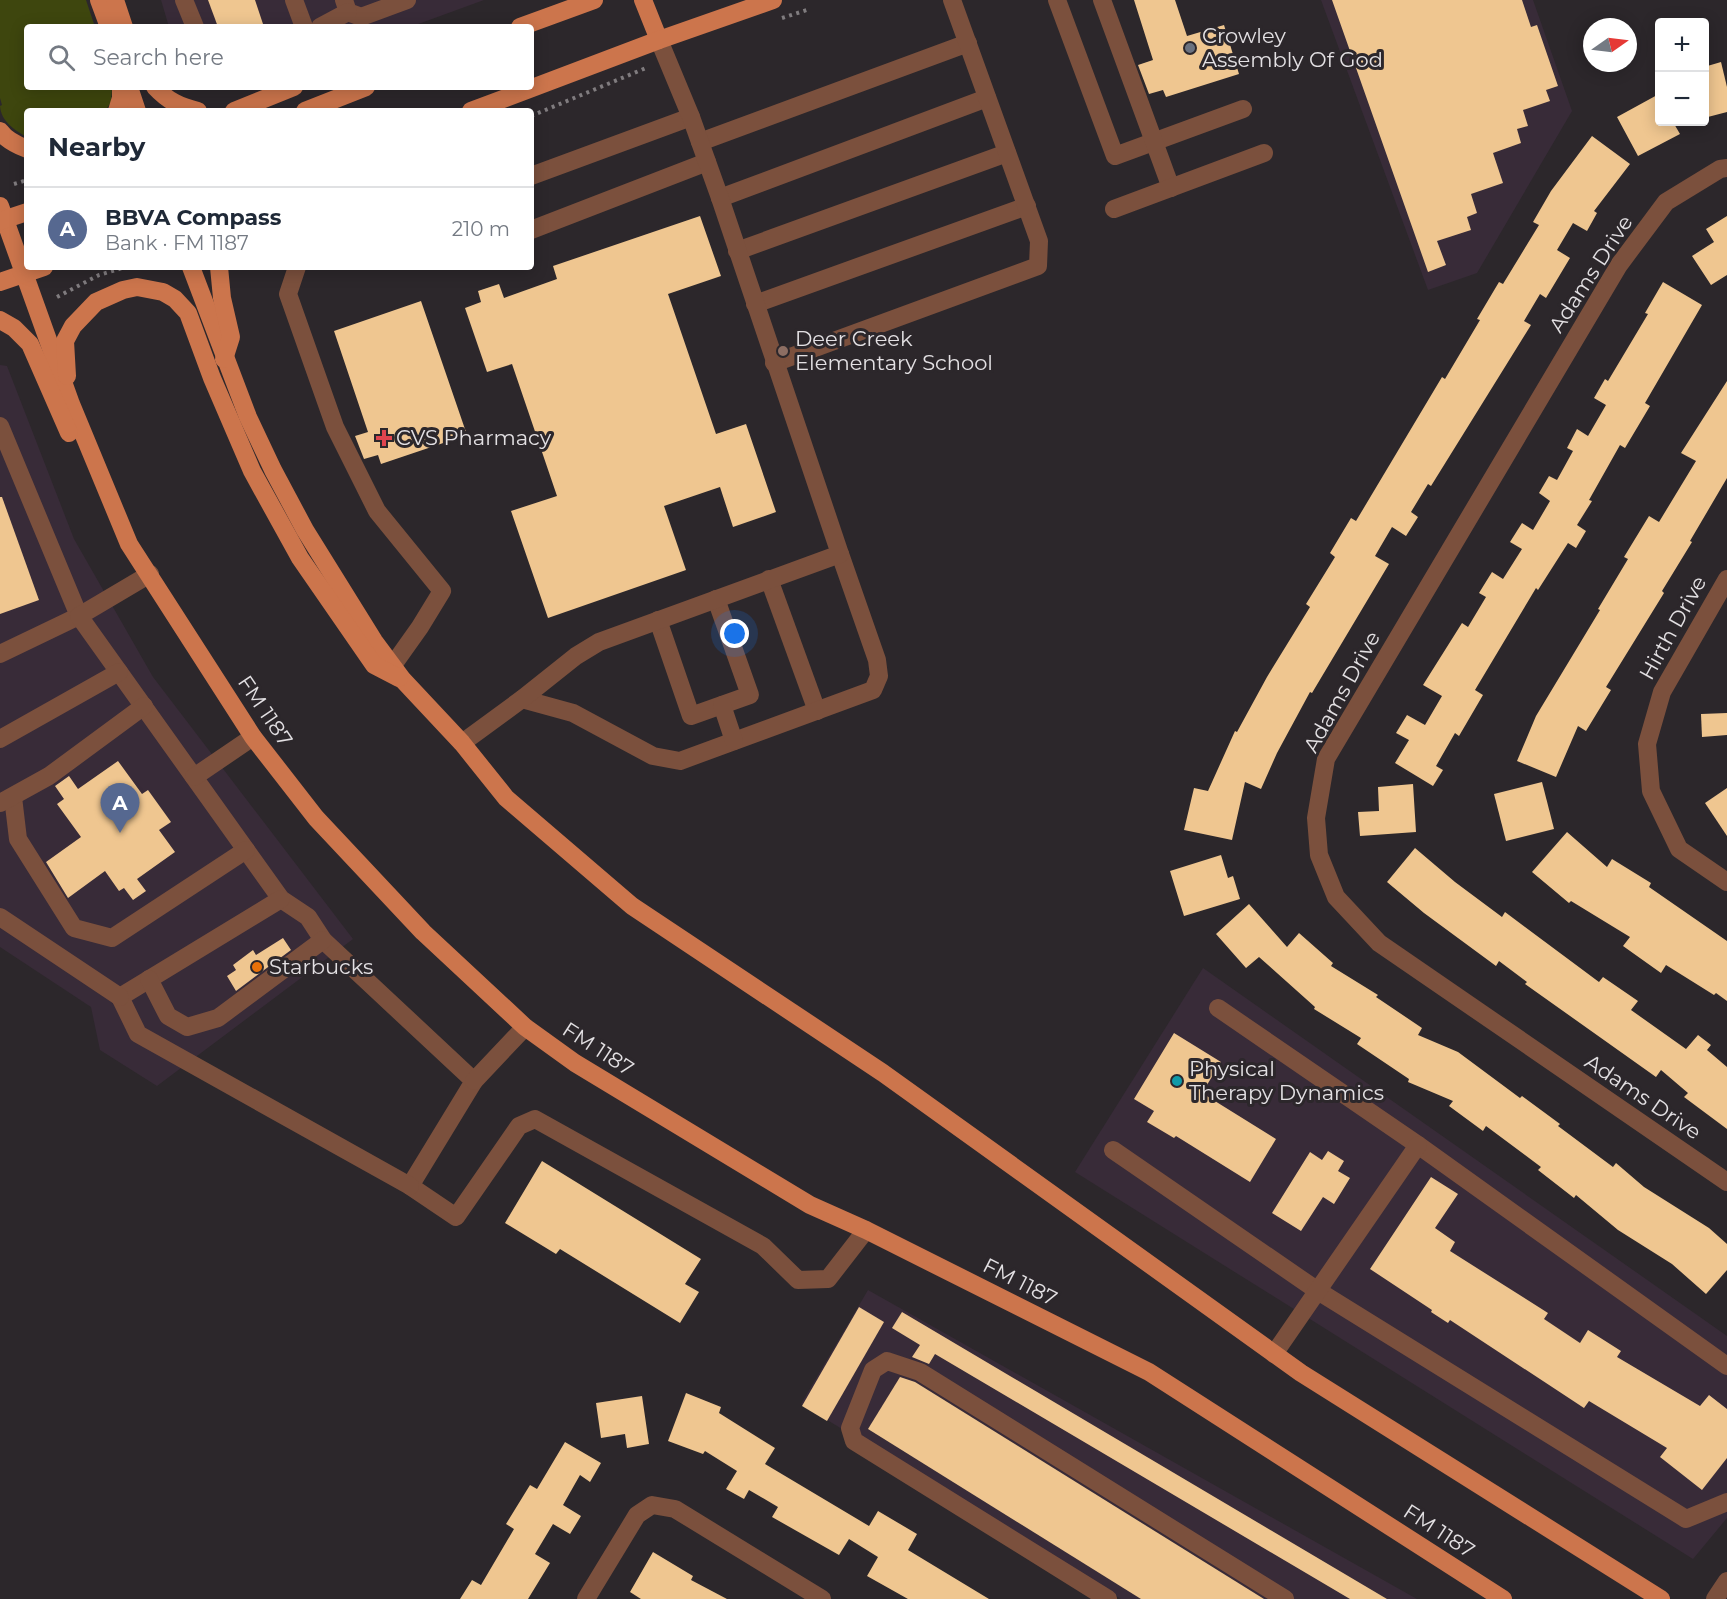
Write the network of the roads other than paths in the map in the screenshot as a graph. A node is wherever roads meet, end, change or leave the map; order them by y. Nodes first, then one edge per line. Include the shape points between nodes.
1 (99, 0) edge
2 (115, 0) edge
3 (184, 0) edge
4 (294, 0) edge
5 (407, 0) edge
6 (594, 0) edge
7 (643, 0) edge
8 (773, 0) edge
9 (952, 0) edge
10 (1057, 0) edge
11 (1102, 0) edge
12 (346, 6) edge
13 (107, 24) edge
14 (123, 24) edge
15 (194, 24) edge
16 (303, 24) edge
17 (324, 24) edge
18 (528, 24) edge
19 (659, 40) junction
20 (968, 43) junction
21 (534, 87) edge
22 (121, 90) edge
23 (130, 90) edge
24 (158, 90) edge
25 (286, 90) edge
26 (350, 90) edge
27 (527, 90) edge
28 (329, 94) edge
29 (987, 98) junction
30 (118, 108) edge
31 (136, 108) edge
32 (185, 108) edge
33 (242, 108) edge
34 (309, 108) edge
35 (479, 108) edge
36 (1243, 109) dead end
37 (691, 117) junction
38 (0, 131) edge
39 (700, 142) junction
40 (1153, 142) junction
41 (24, 148) edge
42 (1007, 153) junction
43 (1264, 153) dead end
44 (707, 162) junction
45 (1727, 168) edge
46 (534, 175) edge
47 (1171, 188) junction
48 (720, 198) junction
49 (1027, 207) junction
50 (1114, 209) dead end
51 (24, 212) edge
52 (2, 216) edge
53 (534, 229) edge
54 (737, 251) junction
55 (35, 270) edge
56 (192, 270) edge
57 (219, 270) edge
58 (296, 270) edge
59 (24, 274) junction
60 (0, 282) edge
61 (755, 304) junction
62 (0, 320) edge
63 (224, 359) junction
64 (774, 363) junction
65 (71, 404) junction
66 (0, 426) edge
67 (129, 544) junction
68 (840, 554) junction
69 (150, 574) junction
70 (769, 579) junction
71 (1727, 579) edge
72 (716, 599) junction
73 (79, 616) junction
74 (658, 620) junction
75 (0, 654) edge
76 (393, 665) junction
77 (119, 672) junction
78 (403, 680) junction
79 (522, 699) junction
80 (722, 705) junction
81 (144, 706) junction
82 (816, 711) junction
83 (253, 736) junction
84 (0, 739) edge
85 (734, 741) junction
86 (462, 743) junction
87 (194, 777) junction
88 (7, 800) edge
89 (246, 850) junction
90 (1727, 882) edge
91 (281, 899) junction
92 (0, 917) edge
93 (322, 940) junction
94 (149, 979) junction
95 (120, 997) junction
96 (1218, 1008) dead end
97 (525, 1027) junction
98 (474, 1081) junction
99 (1418, 1145) junction
100 (1113, 1150) dead end
101 (1727, 1182) edge
102 (410, 1186) junction
103 (866, 1230) junction
104 (1317, 1291) junction
105 (1274, 1354) junction
106 (1727, 1366) edge
107 (1727, 1502) edge
108 (1727, 1581) edge
109 (586, 1599) edge
110 (822, 1599) edge
111 (1108, 1599) edge
112 (1285, 1599) edge
113 (1503, 1599) edge
114 (1660, 1599) edge
115 (1715, 1599) edge

1 - 13 main road
2 - 14 main road
3 - 15 street
4 - 16 street
5 - 12 street via 361,17
6 - 18 main road
7 - 19 main road
8 - 19 main road
9 - 20 street
10 - 40 street via 1115,156
11 - 40 street
12 - 17 street
19 - 21 main road
19 - 37 street
20 - 29 street
20 - 39 street
22 - 30 main road
23 - 31 main road
24 - 32 main road
25 - 33 main road
26 - 28 main road
27 - 35 main road
28 - 34 main road
29 - 42 street
29 - 48 street
36 - 40 street
37 - 39 street
37 - 46 street
38 - 41 main road
39 - 44 street
40 - 47 street
42 - 49 street
42 - 54 street
43 - 47 street
44 - 48 street
44 - 53 street
45 - 101 street, Adams Drive via 1666,202 1619,265 1326,759 1316,818 1319,855 1336,897 1379,944
47 - 50 street
48 - 54 street
49 - 61 street
49 - 64 street via 1039,241 1038,266
51 - 52 main road
52 - 59 main road, FM 1187 / FM 1187
54 - 61 street
55 - 59 main road
56 - 63 main road
57 - 63 main road via 231,337
58 - 76 street via 288,294 335,427 377,511 442,591
59 - 60 main road
59 - 65 main road, FM 1187 / FM 1187
61 - 64 street
62 - 67 main road via 30,344 109,528
63 - 76 main road via 268,460 300,520 374,641
64 - 68 street
65 - 67 main road, FM 1187 / FM 1187
65 - 78 main road via 65,341 84,313 107,296 137,287 163,292 175,299 188,313 252,471 300,558 374,665
66 - 73 street
67 - 69 main road, FM 1187 / FM 1187
68 - 70 street
68 - 82 street via 879,676 873,690
69 - 73 street
69 - 83 main road, FM 1187 / FM 1187
70 - 72 street
70 - 82 street
71 - 90 street, Hirth Drive via 1662,692 1647,744 1651,791 1679,849
72 - 74 street
72 - 80 street via 750,694
73 - 75 street
73 - 77 street
74 - 79 street via 599,642
74 - 80 street via 691,716
76 - 78 main road
77 - 81 street
77 - 84 street
78 - 86 main road
79 - 85 street via 573,713 653,756 681,761
79 - 86 street
80 - 85 street
81 - 87 street
81 - 88 street via 49,776
82 - 85 street
83 - 87 street
83 - 97 main road, FM 1187 / FM 1187 via 316,818 354,859 423,932
86 - 105 main road via 506,798 632,906 883,1073
87 - 89 street
88 - 89 street via 18,839 74,928 112,938
89 - 91 street
91 - 93 street via 308,917
91 - 94 street
92 - 95 street
93 - 94 street via 218,1018 187,1027 168,1016
93 - 98 street
94 - 95 street
95 - 102 street via 138,1034
96 - 99 street
97 - 98 street
97 - 103 main road, FM 1187 / FM 1187 via 575,1063 810,1205
98 - 102 street
99 - 104 street
99 - 106 street
100 - 104 street
102 - 103 street via 456,1217 519,1126 535,1119 764,1246 798,1280 828,1279
103 - 113 main road, FM 1187 / FM 1187 via 1149,1372
104 - 105 street
104 - 107 street via 1686,1519
105 - 114 main road
108 - 115 street
109 - 110 street via 637,1515 652,1505 675,1509
111 - 112 street via 854,1441 849,1428 873,1370 887,1361 920,1372

